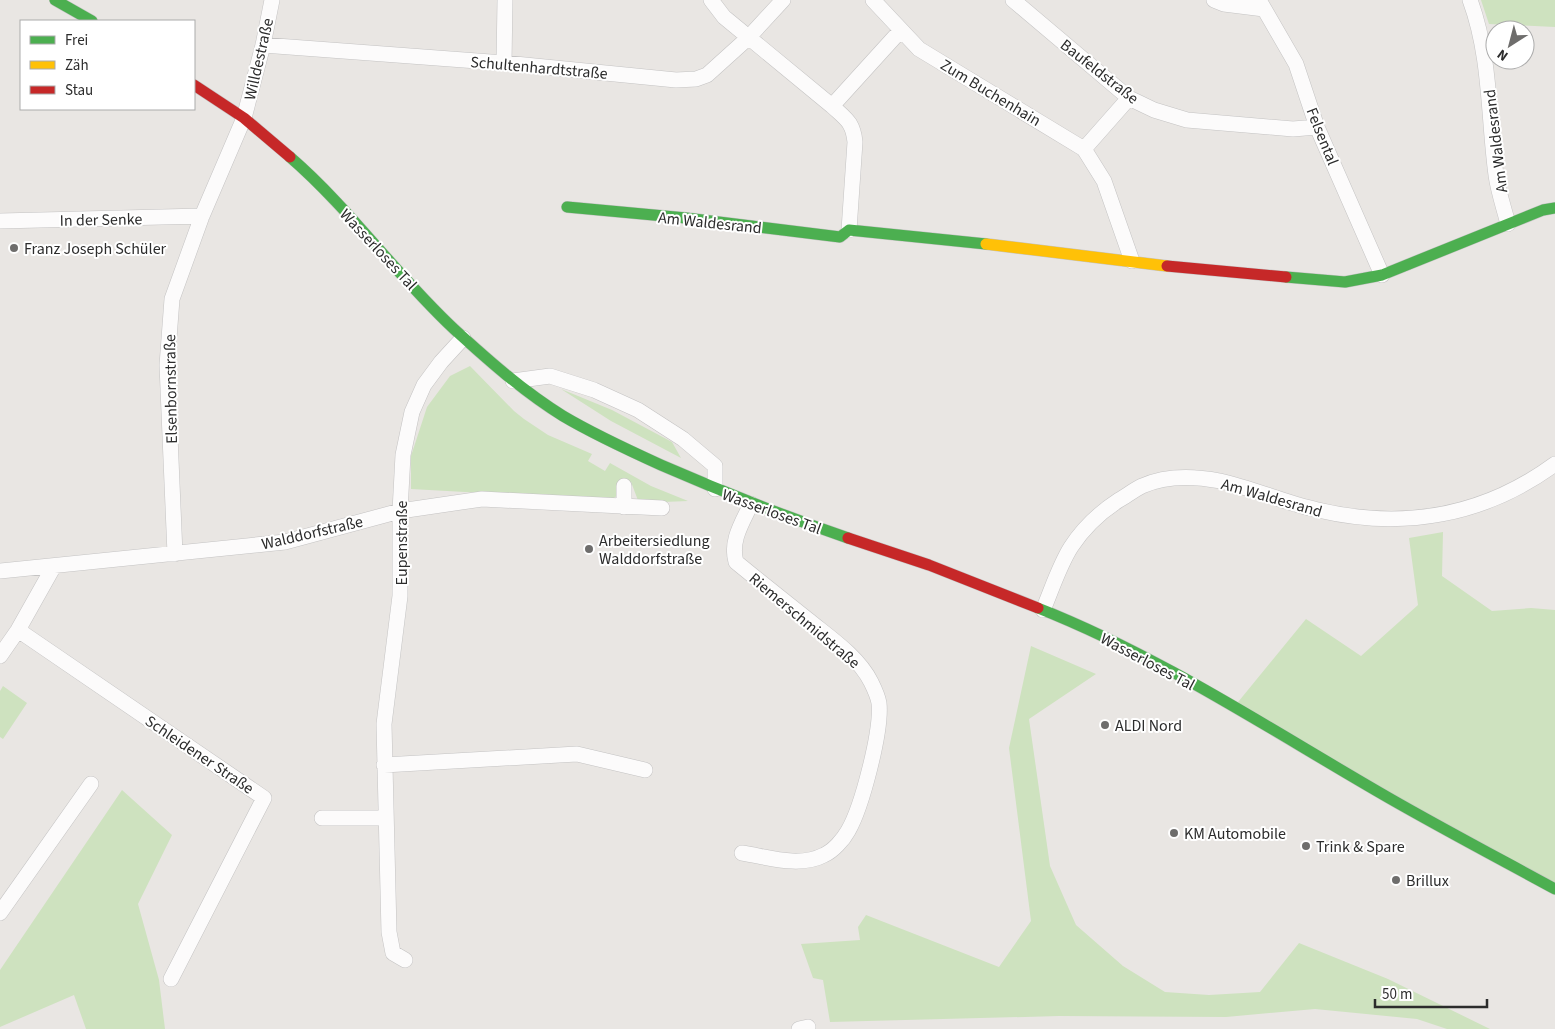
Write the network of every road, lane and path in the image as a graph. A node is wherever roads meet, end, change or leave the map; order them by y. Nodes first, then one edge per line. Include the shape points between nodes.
1 (55, 0) edge
2 (272, 0) edge
3 (504, 0) edge
4 (711, 0) edge
5 (783, 0) edge
6 (873, 0) edge
7 (1012, 0) edge
8 (1214, 0) edge
9 (1470, 0) edge
10 (1262, 4) edge
11 (90, 20) edge
12 (901, 30) junction
13 (748, 38) junction
14 (263, 45) junction
15 (504, 63) junction
16 (195, 86) edge
17 (1129, 98) junction
18 (832, 106) junction
19 (244, 118) junction
20 (1318, 127) junction
21 (1084, 149) junction
22 (568, 207) dead end
23 (1555, 208) edge
24 (202, 216) junction
25 (0, 221) edge
26 (1508, 224) junction
27 (849, 230) junction
28 (1132, 261) junction
29 (1382, 275) junction
30 (464, 338) junction
31 (513, 381) junction
32 (1555, 464) edge
33 (624, 486) dead end
34 (715, 489) junction
35 (751, 504) junction
36 (624, 507) junction
37 (662, 508) dead end
38 (400, 511) junction
39 (175, 554) junction
40 (54, 566) junction
41 (0, 571) edge
42 (1043, 610) junction
43 (18, 630) junction
44 (0, 656) edge
45 (384, 765) junction
46 (645, 770) dead end
47 (91, 784) dead end
48 (322, 818) dead end
49 (386, 818) junction
50 (742, 853) dead end
51 (1555, 889) edge
52 (0, 913) edge
53 (405, 960) dead end
54 (171, 979) dead end

1 - 11 main road
2 - 14 street, Willdestraße
3 - 15 street
4 - 13 street via 724,17
5 - 13 street, Schultenhardtstraße
6 - 12 street, Zum Buchenhain
7 - 17 street, Baufeldstraße
8 - 10 street via 1224,4
9 - 26 street, Am Waldesrand via 1485,57 1496,176
10 - 20 street, Felsental via 1296,64
12 - 18 street
12 - 21 street, Zum Buchenhain via 919,49
13 - 15 street, Schultenhardtstraße via 707,75 696,79 676,80
13 - 18 street
14 - 15 street, Schultenhardtstraße
14 - 19 street, Willdestraße
16 - 19 main road, Wasserloses Tal
17 - 20 street, Baufeldstraße via 1187,120 1293,129
17 - 21 street
18 - 27 street via 854,129
19 - 24 street, Elsenbornstraße
19 - 30 main road, Wasserloses Tal via 334,199
20 - 29 street, Felsental
21 - 28 street via 1104,181
22 - 27 main road, Am Waldesrand via 840,237
23 - 26 main road, Am Waldesrand
24 - 25 street, In der Senke
24 - 39 street, Elsenbornstraße via 172,299 167,365
26 - 29 main road, Am Waldesrand
27 - 28 main road, Am Waldesrand
28 - 29 main road, Am Waldesrand via 1345,282
30 - 31 main road, Wasserloses Tal
30 - 38 street, Eupenstraße via 424,385 412,412 403,455
31 - 34 main road, Wasserloses Tal via 572,420 624,448
31 - 34 street, Wasserloses Tal via 550,376 594,390 638,410 683,439 715,466
32 - 42 street, Am Waldesrand via 1522,486 1474,507 1402,519 1346,516 1248,488 1190,477 1141,486 1088,524 1070,549
33 - 36 street
34 - 35 main road, Wasserloses Tal
35 - 42 main road, Wasserloses Tal via 929,565
35 - 50 street, Riemerschmidstraße via 735,538 733,552 736,562 862,666 879,703 872,757 858,808 848,832 838,844 826,855 804,860 790,861
36 - 37 street, Walddorfstraße
36 - 38 street, Walddorfstraße via 482,499
38 - 39 street, Walddorfstraße via 285,542
38 - 45 street, Eupenstraße via 400,596 384,724
39 - 40 street, Walddorfstraße
40 - 41 street, Walddorfstraße
40 - 43 street
42 - 51 main road, Wasserloses Tal via 1131,649
43 - 44 street
43 - 54 street, Schleidener Straße via 264,798
45 - 46 street via 577,754
45 - 49 street, Eupenstraße
47 - 52 street
48 - 49 street
49 - 53 street, Eupenstraße via 389,932 393,953

